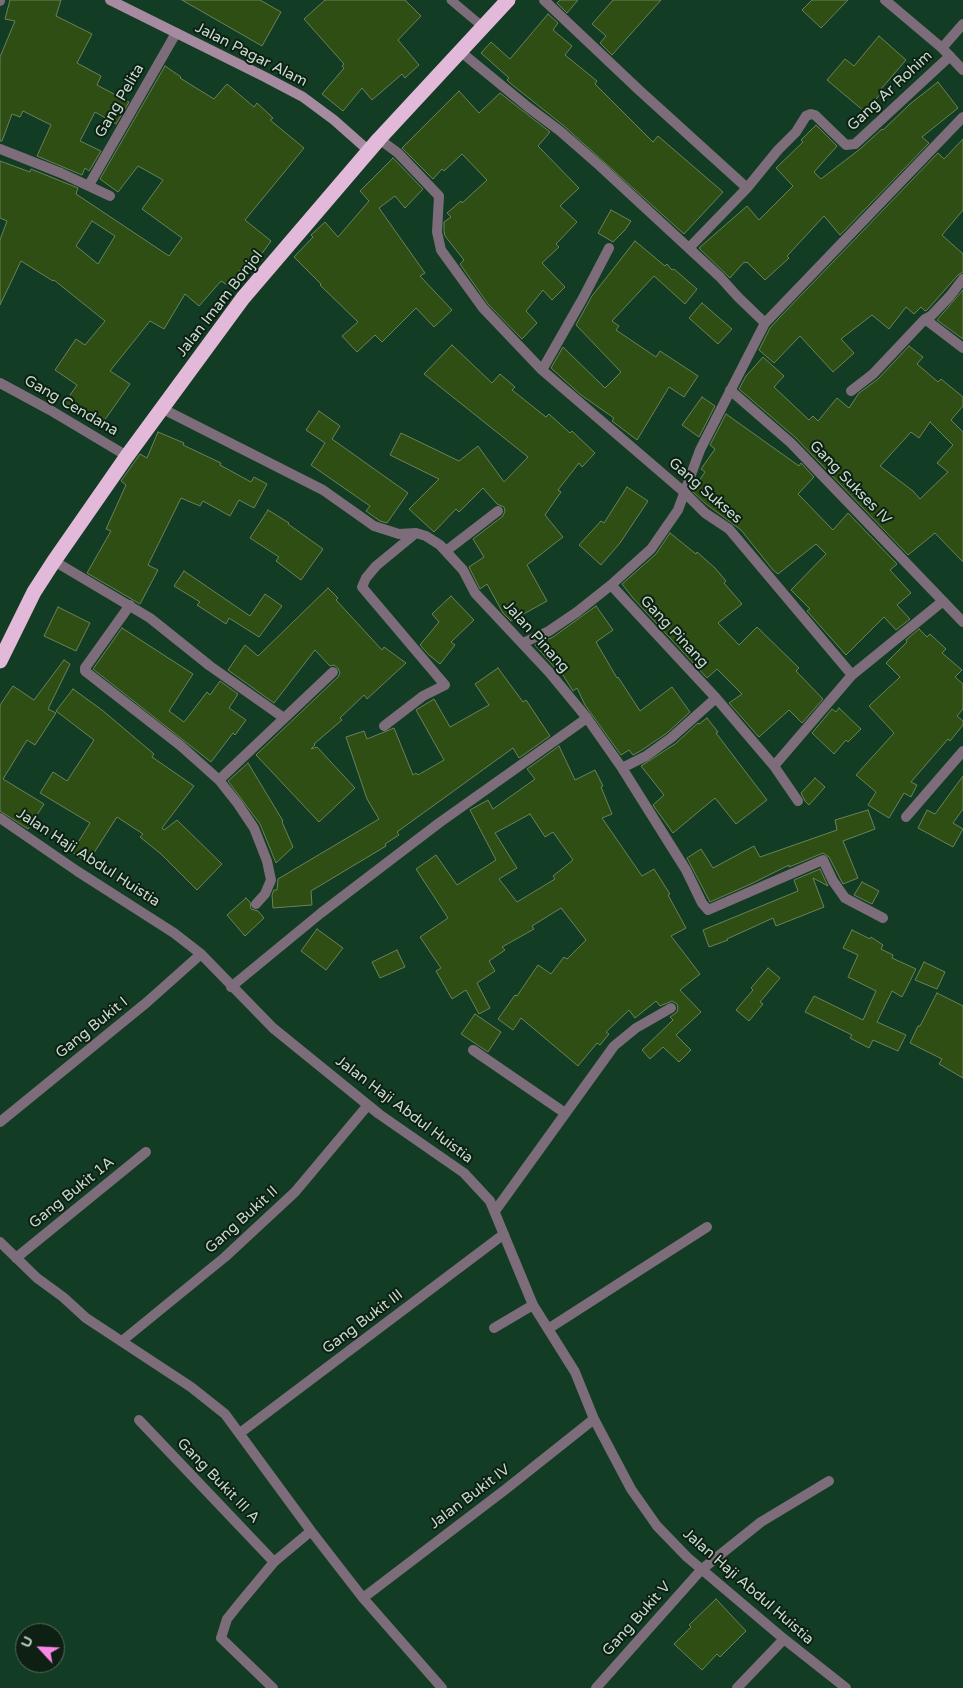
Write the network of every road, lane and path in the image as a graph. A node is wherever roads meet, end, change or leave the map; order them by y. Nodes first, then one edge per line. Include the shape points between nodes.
1 (110, 0) edge
2 (452, 0) edge
3 (508, 0) edge
4 (544, 0) edge
5 (885, 0) edge
6 (963, 24) edge
7 (483, 27) junction
8 (176, 33) junction
9 (942, 48) junction
10 (461, 52) junction
11 (950, 56) junction
12 (963, 70) edge
13 (963, 116) edge
14 (380, 139) junction
15 (0, 149) edge
16 (368, 151) junction
17 (89, 185) junction
18 (747, 188) junction
19 (110, 196) dead end
20 (609, 248) dead end
21 (689, 248) junction
22 (963, 278) edge
23 (925, 319) junction
24 (765, 323) junction
25 (963, 348) edge
26 (542, 370) junction
27 (0, 383) edge
28 (730, 390) junction
29 (851, 391) dead end
30 (163, 409) junction
31 (127, 456) junction
32 (684, 492) junction
33 (498, 511) dead end
34 (416, 533) junction
35 (446, 552) junction
36 (54, 561) junction
37 (611, 585) junction
38 (943, 601) junction
39 (130, 605) junction
40 (963, 622) edge
41 (523, 643) junction
42 (2, 651) edge
43 (333, 672) dead end
44 (852, 675) junction
45 (716, 698) junction
46 (284, 718) junction
47 (587, 718) junction
48 (384, 726) dead end
49 (963, 751) edge
50 (774, 766) junction
51 (622, 768) junction
52 (219, 780) junction
53 (798, 801) dead end
54 (906, 817) dead end
55 (0, 818) edge
56 (256, 904) dead end
57 (883, 918) dead end
58 (201, 954) junction
59 (231, 987) junction
60 (671, 1008) dead end
61 (473, 1050) dead end
62 (368, 1105) junction
63 (565, 1113) junction
64 (0, 1122) edge
65 (146, 1152) dead end
66 (495, 1211) junction
67 (707, 1227) dead end
68 (504, 1234) junction
69 (0, 1242) edge
70 (16, 1258) junction
71 (533, 1305) junction
72 (494, 1328) dead end
73 (548, 1329) junction
74 (122, 1341) junction
75 (594, 1419) junction
76 (139, 1420) dead end
77 (240, 1433) junction
78 (829, 1481) dead end
79 (310, 1531) junction
80 (274, 1562) junction
81 (701, 1570) junction
82 (363, 1598) junction
83 (784, 1639) junction
84 (273, 1688) edge
85 (442, 1688) edge
86 (596, 1688) edge
87 (737, 1688) edge
88 (846, 1688) edge

1 - 8 street, Jalan Pagar Alam
2 - 7 lane
3 - 7 highway, Jalan Imam Bonjol
4 - 18 street
5 - 9 street
6 - 9 street
7 - 10 highway, Jalan Imam Bonjol
8 - 16 street, Jalan Pagar Alam via 302,97
8 - 17 street, Gang Pelita
9 - 11 street
10 - 14 highway, Jalan Imam Bonjol
10 - 21 street via 560,131
11 - 12 street
11 - 18 street, Gang Ar Rohim via 856,144 846,145 815,115 806,116
13 - 24 street
14 - 16 highway, Jalan Imam Bonjol
14 - 26 street, Gang Sukses via 439,196 437,232 441,250 483,308
15 - 17 street
16 - 30 highway, Jalan Imam Bonjol via 243,298
17 - 19 street
18 - 21 street, Gang Ar Rohim
20 - 26 street
21 - 24 street
22 - 23 street via 950,296
23 - 25 street
23 - 29 street via 873,374
24 - 28 street
26 - 32 street, Gang Sukses
27 - 31 street, Gang Cendana
28 - 32 street via 700,450
28 - 38 street, Gang Sukses IV via 791,442
30 - 31 highway, Jalan Imam Bonjol
30 - 34 street, Jalan Pinang via 323,490 374,526 399,534
31 - 36 highway, Jalan Imam Bonjol
32 - 37 street via 678,510 651,549
32 - 44 street, Gang Sukses via 705,513 728,529
33 - 35 street
34 - 35 street, Jalan Pinang via 426,536
34 - 48 street via 376,566 362,587 446,685 423,696
35 - 41 street, Jalan Pinang via 462,570 475,593
36 - 39 street
36 - 42 highway, Jalan Imam Bonjol
37 - 41 street via 549,631
37 - 45 street, Gang Pinang
38 - 40 street, Gang Sukses IV
38 - 44 street
39 - 46 street
39 - 52 street via 85,671
41 - 47 street, Jalan Pinang
43 - 46 street
44 - 50 street
45 - 50 street, Gang Pinang
45 - 51 street via 671,738
46 - 52 street
47 - 51 street, Jalan Pinang
47 - 59 street via 439,823
49 - 54 street
50 - 53 street, Gang Pinang
51 - 57 street, Jalan Pinang via 708,910 823,860 844,898
52 - 56 street via 254,828 267,861 271,880
55 - 58 street, Jalan Haji Abdul Huistia
58 - 59 street, Jalan Haji Abdul Huistia
58 - 64 street, Gang Bukit I
59 - 62 street, Jalan Haji Abdul Huistia via 273,1028
60 - 63 street via 636,1028 614,1046
61 - 63 street
62 - 66 street, Jalan Haji Abdul Huistia via 464,1173
62 - 74 street, Gang Bukit II via 295,1192 225,1257
63 - 66 street
65 - 70 street, Gang Bukit 1A
66 - 68 street, Jalan Haji Abdul Huistia
67 - 73 street
68 - 71 street, Jalan Haji Abdul Huistia
68 - 77 street, Gang Bukit III
69 - 70 street
70 - 74 street via 86,1318
71 - 72 street
71 - 73 street, Jalan Haji Abdul Huistia
73 - 75 street, Jalan Haji Abdul Huistia via 575,1372
74 - 77 street via 191,1387 225,1414
75 - 81 street, Jalan Haji Abdul Huistia via 631,1488 658,1526
75 - 82 street, Jalan Bukit IV
76 - 80 street, Gang Bukit III A
77 - 79 street
78 - 81 street, Gang Bukit V via 761,1522
79 - 80 street
79 - 82 street
80 - 84 street via 227,1619 221,1638
81 - 83 street, Jalan Haji Abdul Huistia
81 - 86 street, Gang Bukit V
82 - 85 street
83 - 87 street
83 - 88 street, Jalan Haji Abdul Huistia

